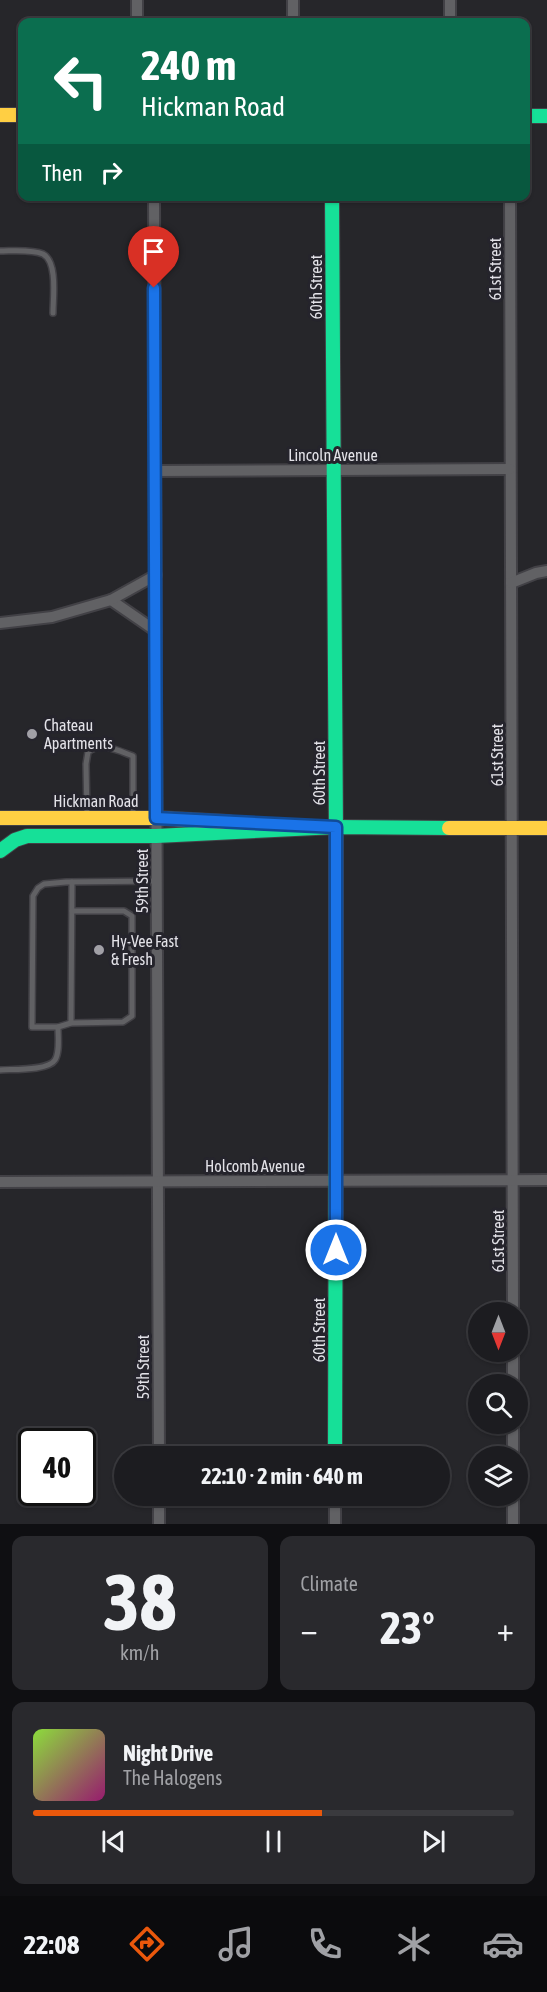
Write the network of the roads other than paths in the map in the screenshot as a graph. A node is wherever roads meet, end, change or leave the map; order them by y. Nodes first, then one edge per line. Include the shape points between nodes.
1 (137, 0) edge
2 (294, 0) edge
3 (450, 0) edge
4 (137, 18) edge
5 (293, 18) edge
6 (450, 18) edge
7 (0, 115) edge
8 (18, 115) edge
9 (530, 116) edge
10 (547, 116) edge
11 (154, 201) edge
12 (332, 201) edge
13 (510, 201) edge
14 (0, 251) edge
15 (53, 312) dead end
16 (510, 469) junction
17 (333, 470) junction
18 (155, 471) junction
19 (547, 571) edge
20 (156, 575) junction
21 (511, 582) junction
22 (111, 600) junction
23 (0, 623) edge
24 (156, 631) junction
25 (0, 818) edge
26 (87, 818) junction
27 (132, 818) junction
28 (156, 818) junction
29 (336, 827) junction
30 (513, 827) junction
31 (547, 827) edge
32 (27, 836) junction
33 (156, 836) junction
34 (0, 837) edge
35 (0, 852) edge
36 (157, 881) junction
37 (72, 882) junction
38 (72, 911) junction
39 (71, 1023) junction
40 (58, 1027) junction
41 (0, 1070) edge
42 (513, 1180) junction
43 (547, 1180) edge
44 (336, 1181) junction
45 (0, 1182) edge
46 (158, 1182) junction
47 (513, 1302) edge
48 (159, 1446) edge
49 (335, 1446) edge
50 (159, 1506) edge
51 (335, 1506) edge
52 (513, 1506) edge
53 (159, 1524) edge
54 (335, 1524) edge
55 (513, 1524) edge

1 - 4 street
2 - 5 street
3 - 6 street
7 - 8 street
9 - 10 street
11 - 18 street, 59th Street
12 - 17 street, 60th Street
13 - 16 street, 61st Street
14 - 15 lane via 41,253 49,258 53,271
16 - 17 street, Lincoln Avenue
16 - 21 street, 61st Street
17 - 18 street, Lincoln Avenue
17 - 29 street, 60th Street
18 - 20 street, 59th Street
19 - 21 street
20 - 22 street
20 - 24 street, 59th Street
21 - 30 street, 61st Street
22 - 23 street via 52,616
22 - 24 street
24 - 28 street, 59th Street
25 - 26 street, Hickman Road
26 - 27 street, Hickman Road
26 - 27 lane via 86,764 88,753 95,747 133,756
27 - 28 street, Hickman Road
28 - 29 street, Hickman Road
28 - 33 street, 59th Street
29 - 30 street, Hickman Road
29 - 33 street, Hickman Road
29 - 44 street, 60th Street
30 - 31 street, Hickman Road
30 - 42 street, 61st Street
32 - 33 street, Hickman Road
32 - 34 street, Hickman Road
32 - 35 street
33 - 36 street, 59th Street
36 - 37 lane
36 - 46 street, 59th Street
37 - 38 lane
37 - 40 lane via 45,884 33,896 32,1027
38 - 39 lane
38 - 39 lane via 130,913 133,994 132,1016 123,1022
39 - 40 lane
40 - 41 lane via 58,1048 51,1064
42 - 43 street, Holcomb Avenue
42 - 44 street, Holcomb Avenue
42 - 47 street, 61st Street
44 - 46 street, Holcomb Avenue
44 - 49 street, 60th Street
45 - 46 street, Holcomb Avenue
46 - 48 street, 59th Street
50 - 53 street
51 - 54 street
52 - 55 street

